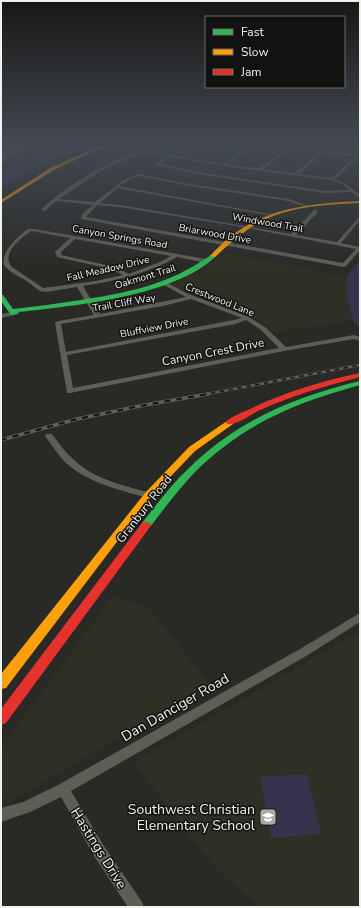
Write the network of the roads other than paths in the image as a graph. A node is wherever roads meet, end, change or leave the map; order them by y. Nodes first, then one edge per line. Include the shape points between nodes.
1 (12, 186) edge
2 (25, 186) edge
3 (74, 186) edge
4 (201, 186) edge
5 (289, 186) edge
6 (348, 186) edge
7 (116, 187) joint
8 (234, 187) dead end
9 (228, 191) junction
10 (354, 191) junction
11 (1, 193) edge
12 (360, 199) edge
13 (55, 200) junction
14 (1, 202) edge
15 (98, 204) junction
16 (311, 208) junction
17 (43, 210) dead end
18 (272, 215) junction
19 (360, 217) edge
20 (248, 227) junction
21 (292, 236) junction
22 (74, 237) junction
23 (338, 243) junction
24 (227, 244) junction
25 (175, 256) junction
26 (206, 262) junction
27 (344, 265) joint
28 (127, 275) junction
29 (164, 283) junction
30 (79, 285) junction
31 (42, 290) joint
32 (1, 296) edge
33 (193, 297) junction
34 (89, 300) junction
35 (1, 312) edge
36 (12, 312) junction
37 (1, 316) edge
38 (98, 316) junction
39 (247, 318) junction
40 (360, 339) edge
41 (284, 349) junction
42 (64, 354) junction
43 (360, 375) edge
44 (340, 379) junction
45 (360, 383) edge
46 (348, 386) junction
47 (236, 419) junction
48 (248, 426) junction
49 (49, 436) dead end
50 (148, 495) junction
51 (164, 500) junction
52 (360, 617) edge
53 (46, 626) junction
54 (65, 633) junction
55 (1, 684) edge
56 (1, 719) edge
57 (63, 789) junction
58 (1, 815) edge
59 (133, 905) edge

1 - 11 main road
2 - 14 main road
3 - 13 street
4 - 9 street
5 - 10 street via 329,192
6 - 10 street
7 - 15 street
7 - 18 street
8 - 9 street
9 - 16 street via 289,200
10 - 12 street
12 - 16 main road, Oakmont Trail via 326,203
13 - 15 street, Windwood Trail
13 - 17 street
15 - 20 street, Windwood Trail
15 - 24 street, Briarwood Drive via 83,218
16 - 18 main road, Oakmont Trail
16 - 21 street via 315,212
18 - 20 main road, Oakmont Trail
19 - 23 street
20 - 21 street, Windwood Trail
20 - 24 main road, Oakmont Trail
21 - 23 street, Windwood Trail
22 - 25 street, Canyon Springs Road
22 - 28 street via 58,252 59,256 113,268
22 - 31 street, Canyon Springs Road via 30,230 4,251 4,260 11,269
23 - 27 street, Windwood Trail via 359,248
24 - 26 main road, Oakmont Trail
24 - 27 street, Briarwood Drive
25 - 26 street, Canyon Springs Road
25 - 28 street, Fall Meadow Drive via 154,267
26 - 29 main road, Oakmont Trail
28 - 30 street, Fall Meadow Drive
29 - 33 street, Crestwood Lane
29 - 34 main road, Oakmont Trail via 125,294
30 - 31 street, Fall Meadow Drive
30 - 34 street
32 - 36 main road
33 - 38 street, Trail Cliff Way
33 - 39 street, Crestwood Lane
34 - 36 main road, Oakmont Trail
34 - 38 street
35 - 36 street, Oakmont Trail
36 - 37 street, Oakmont Trail
38 - 42 street, Trail Cliff Way via 58,323
39 - 41 street, Crestwood Lane via 265,329
39 - 42 street, Bluffview Drive
40 - 41 street, Canyon Crest Drive
41 - 42 street, Canyon Crest Drive via 70,391
43 - 44 main road, Granbury Road
44 - 46 main road
44 - 47 main road, Granbury Road via 271,402
45 - 46 main road, Granbury Road
46 - 48 main road, Granbury Road via 296,403
47 - 48 main road
47 - 50 main road, Granbury Road via 193,449
48 - 51 main road, Granbury Road via 211,451
49 - 50 street via 58,451 81,471 104,482
50 - 51 main road
50 - 53 main road, Granbury Road
51 - 54 main road, Granbury Road
52 - 57 street, Dan Danciger Road via 304,652
53 - 54 main road
53 - 55 main road, Granbury Road
54 - 56 main road, Granbury Road
57 - 58 street, Dan Danciger Road via 30,806
57 - 59 street, Hastings Drive

